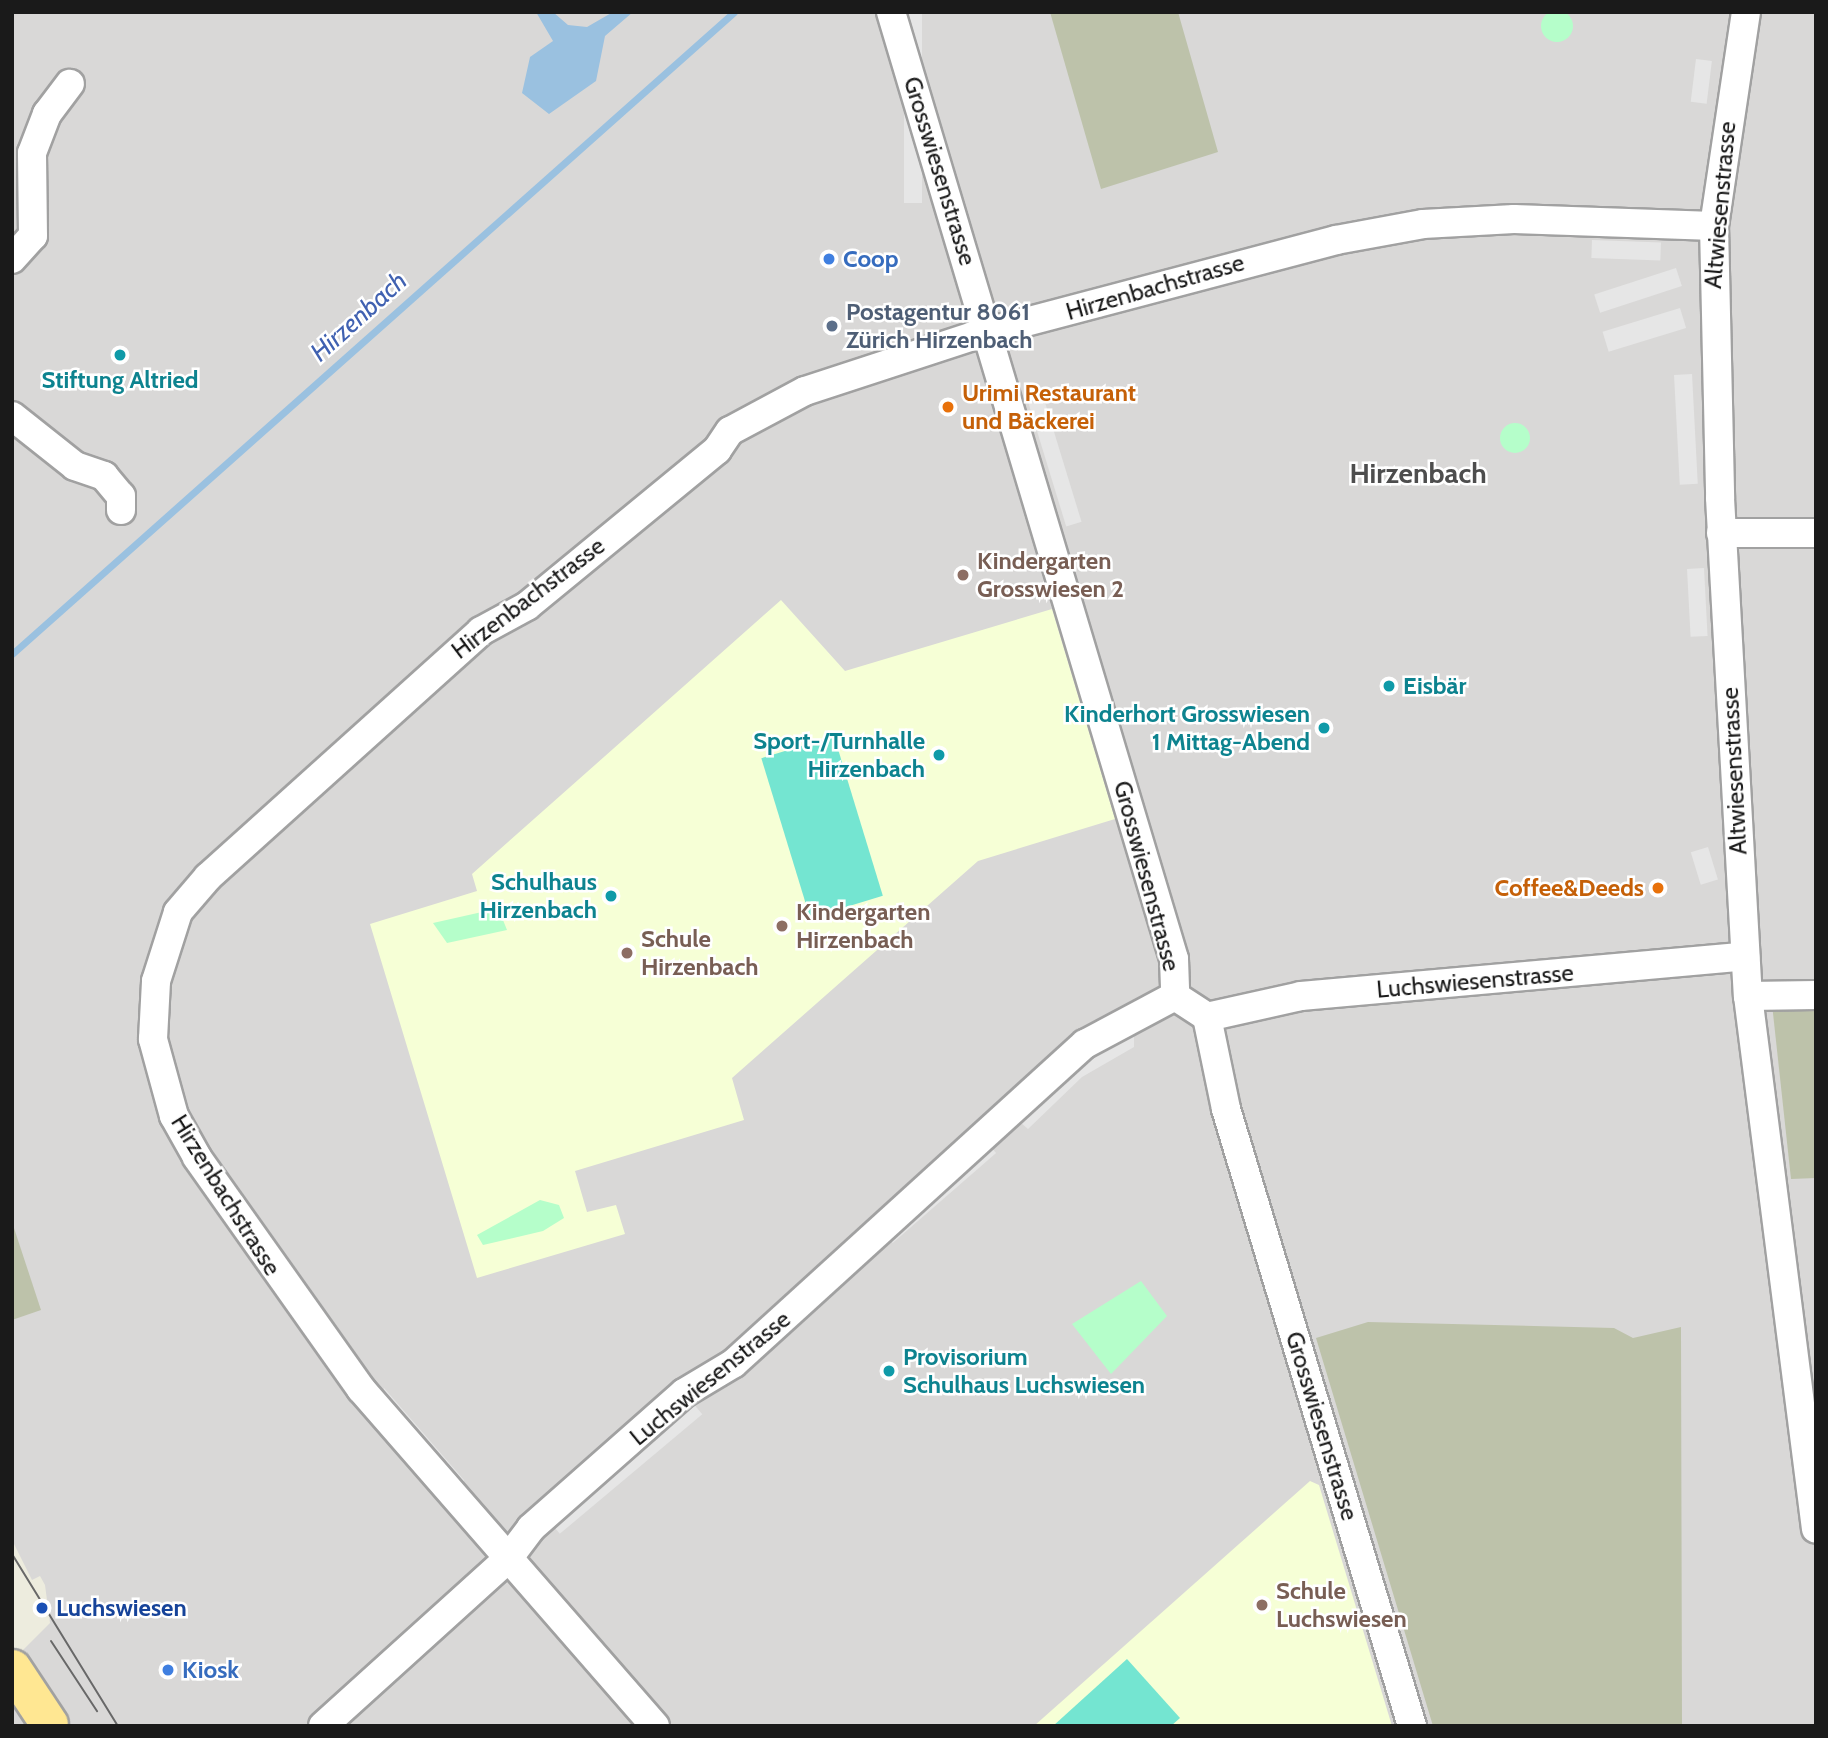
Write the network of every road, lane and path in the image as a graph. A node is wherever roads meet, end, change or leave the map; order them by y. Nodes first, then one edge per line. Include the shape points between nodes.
1 (891, 12) edge
2 (1746, 12) edge
3 (70, 84) dead end
4 (1714, 226) junction
5 (12, 259) edge
6 (989, 334) junction
7 (12, 415) edge
8 (121, 510) dead end
9 (1721, 533) junction
10 (1816, 533) edge
11 (1745, 956) junction
12 (1816, 995) edge
13 (1175, 996) junction
14 (1748, 996) junction
15 (1207, 1027) junction
16 (1816, 1529) edge
17 (507, 1560) junction
18 (12, 1668) edge
19 (12, 1702) edge
20 (49, 1725) edge
21 (323, 1726) edge
22 (654, 1726) edge
23 (1412, 1726) edge

1 - 6 street, Grosswiesenstrasse
2 - 4 street, Altwiesenstrasse
3 - 5 street via 47,114 32,153 33,236
4 - 6 street, Hirzenbachstrasse via 1514,219 1423,224 1268,254
4 - 9 street, Altwiesenstrasse
6 - 13 street, Grosswiesenstrasse via 1170,946
6 - 17 street, Hirzenbachstrasse via 834,379 730,431 717,450 527,606 481,631 208,877 170,926 156,981 153,1039 174,1116 303,1312
7 - 8 street via 75,466 104,477 121,496
9 - 10 street
9 - 11 street, Altwiesenstrasse
11 - 14 street, Altwiesenstrasse
11 - 15 street, Luchswiesenstrasse via 1301,996
12 - 14 street
13 - 15 street, Grosswiesenstrasse
13 - 17 street, Luchswiesenstrasse via 1085,1044 734,1363 684,1393 531,1528
14 - 16 street, Altwiesenstrasse
15 - 23 street, Grosswiesenstrasse
17 - 21 street, Luchswiesenstrasse
17 - 22 street, Hirzenbachstrasse
18 - 20 main road
19 - 20 main road

